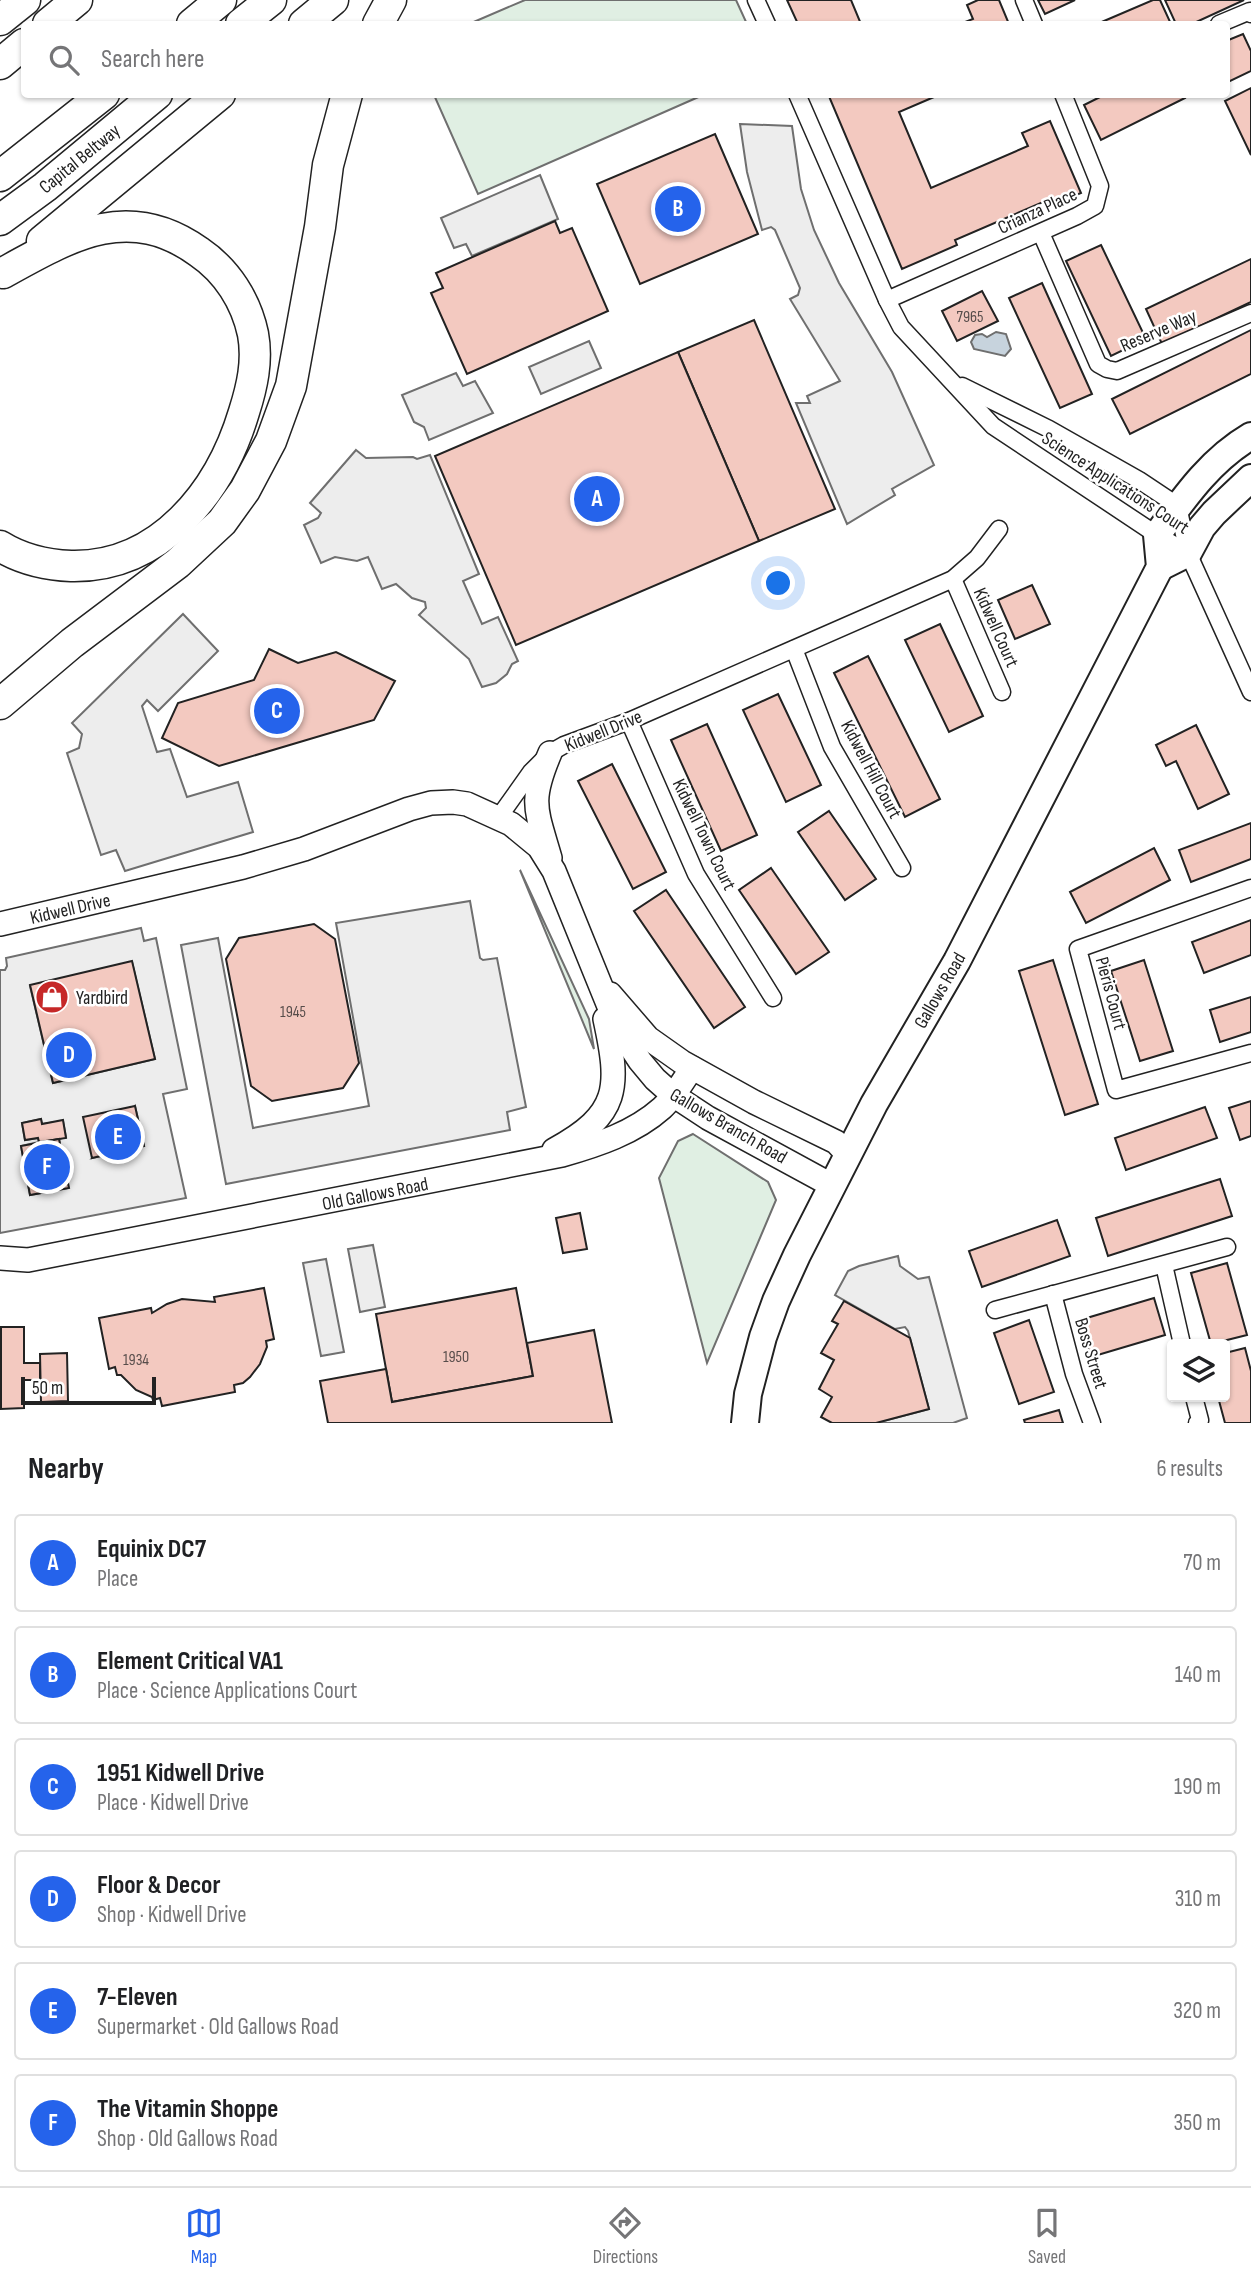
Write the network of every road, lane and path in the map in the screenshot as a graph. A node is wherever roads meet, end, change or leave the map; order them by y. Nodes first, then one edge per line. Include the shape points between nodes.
1 (25, 0) edge
2 (77, 0) edge
3 (221, 0) edge
4 (271, 0) edge
5 (333, 0) edge
6 (391, 0) edge
7 (756, 0) edge
8 (1024, 0) edge
9 (1251, 14) edge
10 (0, 20) edge
11 (52, 21) edge
12 (196, 21) edge
13 (245, 21) edge
14 (308, 21) edge
15 (380, 21) edge
16 (766, 21) edge
17 (1033, 21) edge
18 (1227, 21) edge
19 (21, 46) edge
20 (0, 64) edge
21 (99, 98) edge
22 (152, 98) edge
23 (215, 98) edge
24 (346, 98) edge
25 (799, 98) edge
26 (1065, 98) edge
27 (0, 176) edge
28 (0, 220) edge
29 (1041, 233) junction
30 (2, 274) edge
31 (887, 300) junction
32 (1251, 313) edge
33 (953, 382) junction
34 (1251, 436) edge
35 (1251, 478) edge
36 (1178, 506) junction
37 (999, 529) dead end
38 (1157, 536) junction
39 (0, 547) edge
40 (1188, 553) junction
41 (1160, 567) junction
42 (953, 579) junction
43 (794, 649) junction
44 (1002, 692) dead end
45 (1251, 692) edge
46 (0, 704) edge
47 (629, 721) junction
48 (550, 753) junction
49 (499, 817) junction
50 (902, 868) dead end
51 (554, 871) junction
52 (1251, 888) edge
53 (0, 924) edge
54 (597, 979) junction
55 (773, 998) dead end
56 (1251, 1053) edge
57 (692, 1068) junction
58 (673, 1095) junction
59 (848, 1155) junction
60 (532, 1162) junction
61 (833, 1186) junction
62 (1227, 1247) dead end
63 (0, 1258) edge
64 (28, 1260) junction
65 (1164, 1265) junction
66 (0, 1275) edge
67 (1053, 1294) junction
68 (995, 1310) dead end
69 (1181, 1339) edge
70 (1195, 1402) edge
71 (745, 1423) edge
72 (1092, 1423) edge
73 (1197, 1423) edge

1 - 10 highway
2 - 11 highway
3 - 12 highway
4 - 13 highway
5 - 14 highway
6 - 15 highway
7 - 16 street
8 - 17 street
9 - 18 street
19 - 20 highway
21 - 27 highway
22 - 28 highway, Capital Beltway
23 - 30 highway
24 - 46 highway via 328,165 291,386 271,441 245,490 222,522 178,563
25 - 31 street, Science Applications Court
26 - 29 street, Crianza Place via 1100,186 1099,196 1095,206
29 - 31 street, Crianza Place
29 - 32 street, Reserve Way via 1098,363 1107,369 1117,371
30 - 39 highway via 84,233 110,226 141,226 179,237 214,262 241,298 253,334 255,365 227,459 201,500 175,528 139,552 89,566 37,561
31 - 33 street, Science Applications Court via 901,327
33 - 36 street, Science Applications Court via 1049,429
33 - 38 street, Science Applications Court via 993,426
34 - 36 main road via 1219,458
35 - 40 main road via 1202,527
36 - 38 main road
36 - 40 street, Science Applications Court
37 - 42 street, Kidwell Drive
38 - 40 street, Science Applications Court
38 - 41 main road
40 - 41 main road
40 - 45 street
41 - 59 main road, Gallows Road via 957,961
42 - 43 street, Kidwell Drive
42 - 44 street, Kidwell Court
43 - 47 street, Kidwell Drive
43 - 50 street, Kidwell Hill Court via 832,747
47 - 48 street, Kidwell Drive
47 - 55 street, Kidwell Town Court via 696,874
48 - 49 street, Kidwell Drive
48 - 51 street via 536,803
49 - 51 street, Gallows Branch Road via 539,847
49 - 53 street, Kidwell Drive via 467,804 431,803 243,867
51 - 54 street, Gallows Branch Road
52 - 56 street, Pieris Court via 1078,950 1116,1090
54 - 57 street, Gallows Branch Road via 648,1038
54 - 58 street, Gallows Branch Road via 625,1041
54 - 60 street via 615,1072 606,1107 593,1123
57 - 58 street, Old Gallows Road
57 - 59 street, Gallows Branch Road via 836,1142
58 - 60 street, Old Gallows Road via 663,1108 622,1135
58 - 61 street, Gallows Branch Road
59 - 61 main road, Gallows Road
60 - 64 street, Old Gallows Road
61 - 71 main road, Gallows Road via 797,1255 763,1337
62 - 65 street
63 - 64 street, Old Gallows Road
64 - 66 street, Old Gallows Road
65 - 67 street
65 - 69 street
67 - 68 street
67 - 72 street, Boss Street
70 - 73 street

